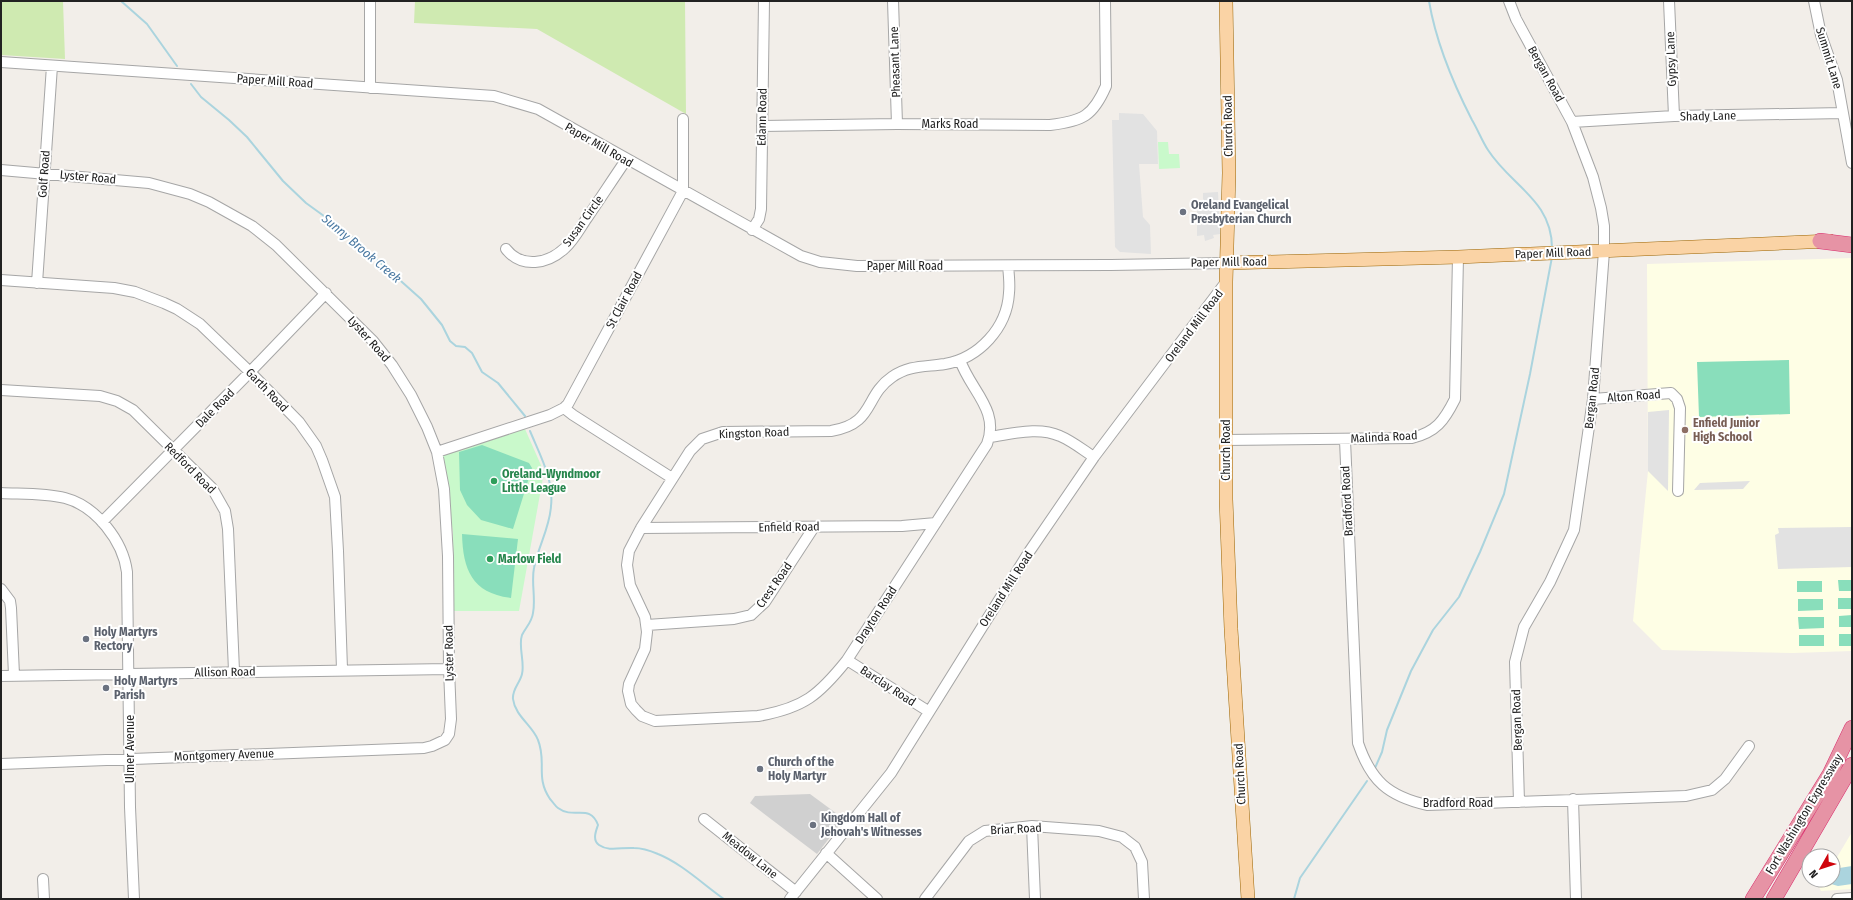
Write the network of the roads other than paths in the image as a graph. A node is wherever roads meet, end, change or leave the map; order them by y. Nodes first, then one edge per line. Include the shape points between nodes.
1 (370, 1) edge
2 (764, 1) edge
3 (893, 1) edge
4 (1105, 1) edge
5 (1226, 1) edge
6 (1509, 1) edge
7 (1669, 1) edge
8 (1814, 1) edge
9 (1, 62) edge
10 (52, 66) junction
11 (370, 88) junction
12 (1843, 113) junction
13 (1674, 116) junction
14 (684, 119) dead end
15 (1572, 122) junction
16 (897, 124) junction
17 (762, 126) junction
18 (626, 160) junction
19 (1852, 163) edge
20 (1, 170) edge
21 (44, 173) junction
22 (683, 191) junction
23 (752, 230) junction
24 (1852, 240) edge
25 (1820, 241) junction
26 (1852, 245) edge
27 (506, 249) dead end
28 (1604, 252) junction
29 (1458, 257) junction
30 (1227, 263) junction
31 (1008, 266) junction
32 (1, 280) edge
33 (37, 282) junction
34 (1226, 282) junction
35 (326, 293) junction
36 (960, 360) junction
37 (250, 372) junction
38 (1, 390) edge
39 (1593, 399) junction
40 (564, 408) junction
41 (990, 437) junction
42 (1226, 440) junction
43 (1345, 440) junction
44 (173, 450) junction
45 (437, 452) junction
46 (1094, 457) junction
47 (672, 478) junction
48 (1678, 491) dead end
49 (1, 493) edge
50 (102, 522) junction
51 (936, 523) junction
52 (814, 527) junction
53 (641, 528) junction
54 (1, 589) edge
55 (647, 625) junction
56 (848, 660) junction
57 (342, 669) junction
58 (449, 669) junction
59 (234, 671) junction
60 (129, 674) junction
61 (14, 675) junction
62 (1, 676) edge
63 (631, 704) joint
64 (928, 711) junction
65 (1852, 728) edge
66 (446, 740) joint
67 (1749, 746) dead end
68 (130, 758) junction
69 (1, 764) edge
70 (1852, 765) edge
71 (1573, 799) junction
72 (1519, 802) junction
73 (704, 819) dead end
74 (1032, 826) junction
75 (826, 853) junction
76 (43, 879) dead end
77 (793, 896) edge
78 (1852, 898) edge
79 (44, 899) edge
80 (134, 899) edge
81 (877, 899) edge
82 (925, 899) edge
83 (1035, 899) edge
84 (1144, 899) edge
85 (1248, 899) edge
86 (1576, 899) edge
87 (1753, 899) edge
88 (1774, 899) edge
89 (1837, 899) edge

1 - 11 street
2 - 17 street, Edann Road
3 - 16 street, Pheasant Lane
4 - 16 street, Marks Road via 1106,86 1091,112 1072,122 1050,125
5 - 30 main road, Church Road via 1229,173
6 - 15 street, Bergan Road via 1516,19
7 - 13 street, Gypsy Lane
8 - 12 street, Summit Lane via 1821,35 1837,80
9 - 10 street, Paper Mill Road
10 - 11 street, Paper Mill Road
10 - 21 street, Golf Road
11 - 18 street, Paper Mill Road via 494,96 514,101 538,109
12 - 13 street, Shady Lane
12 - 19 street, Summit Lane
13 - 15 street, Shady Lane
14 - 22 street
15 - 28 street, Bergan Road via 1586,155 1601,208
16 - 17 street, Marks Road
17 - 23 street, Edann Road via 761,209 759,219
18 - 22 street, Paper Mill Road
18 - 27 street, Susan Circle via 574,237 560,252 549,259 528,263 514,258
20 - 21 street, Lyster Road
21 - 33 street, Golf Road
21 - 35 street, Lyster Road via 149,183 209,202 264,236
22 - 23 street, Paper Mill Road
22 - 40 street, St Clair Road
23 - 31 street, Paper Mill Road via 801,256 831,264
24 - 25 main road, Paper Mill Road
25 - 26 highway
25 - 28 main road, Paper Mill Road
28 - 29 main road, Paper Mill Road
28 - 39 street, Bergan Road
29 - 30 main road, Paper Mill Road
29 - 43 street, Malinda Road via 1455,399 1446,418 1424,435 1412,438
30 - 31 street, Paper Mill Road
30 - 34 main road, Church Road
31 - 36 street, Kingston Road via 1010,292 999,326 982,346
32 - 33 street, Garth Road
33 - 37 street, Garth Road via 114,288 135,292 164,303 200,324
34 - 42 main road, Church Road
34 - 46 street, Oreland Mill Road
35 - 37 street, Dale Road
35 - 45 street, Lyster Road via 373,341 392,365 420,411
36 - 41 street, Drayton Road via 985,403 990,423
36 - 47 street, Kingston Road via 904,370 887,381 858,421 844,428 712,434 694,446
37 - 44 street, Dale Road
37 - 57 street, Garth Road via 304,428 316,446 328,474 337,511
38 - 44 street, Redford Road via 110,398 133,410
39 - 48 street, Alton Road via 1670,393 1677,399 1680,408
39 - 72 street, Bergan Road via 1574,530 1550,582 1524,627 1515,662
40 - 45 street via 550,415
40 - 47 street
41 - 46 street via 1026,431 1050,432 1065,438
41 - 51 street, Drayton Road via 982,454
42 - 43 street, Malinda Road
42 - 85 main road, Church Road via 1231,629
43 - 72 street, Bradford Road via 1358,743 1365,762 1384,786 1410,801 1427,805
44 - 50 street, Dale Road
44 - 59 street, Redford Road via 212,488 225,511 229,540
45 - 58 street, Lyster Road via 444,489 447,531
46 - 64 street, Oreland Mill Road
47 - 53 street, Kingston Road
49 - 50 street, Ulmer Avenue via 66,498 78,503
50 - 60 street, Ulmer Avenue via 119,544 126,564
51 - 52 street, Enfield Road
51 - 56 street, Drayton Road
52 - 53 street, Enfield Road
52 - 55 street, Crest Road via 765,602 751,615 734,620
53 - 55 street, Kingston Road via 630,551 628,571 630,585
54 - 61 street via 8,597 11,608
55 - 63 street, Kingston Road via 646,648 628,688
56 - 63 street, Drayton Road via 813,697 797,706 774,713 758,716 655,720 638,713
56 - 64 street, Barclay Road
57 - 58 street, Allison Road
57 - 59 street, Allison Road
58 - 66 street, Lyster Road via 451,719
59 - 60 street, Allison Road
60 - 61 street, Allison Road
60 - 68 street, Ulmer Avenue
61 - 62 street, Allison Road
64 - 75 street, Oreland Mill Road via 891,773
65 - 87 highway, Fort Washington Expressway via 1830,774
66 - 68 street, Montgomery Avenue via 424,748
67 - 71 street, Bradford Road via 1725,779 1712,790 1686,796
68 - 69 street, Montgomery Avenue
68 - 80 street, Ulmer Avenue
70 - 88 highway
71 - 72 street, Bradford Road
71 - 86 street
73 - 77 street, Meadow Lane
74 - 82 street, Briar Road via 985,831 976,837 969,842
74 - 83 street
74 - 84 street, Briar Road via 1099,831 1122,837 1135,847 1142,862
75 - 77 street, Oreland Mill Road
75 - 81 street
76 - 79 street
78 - 89 street

